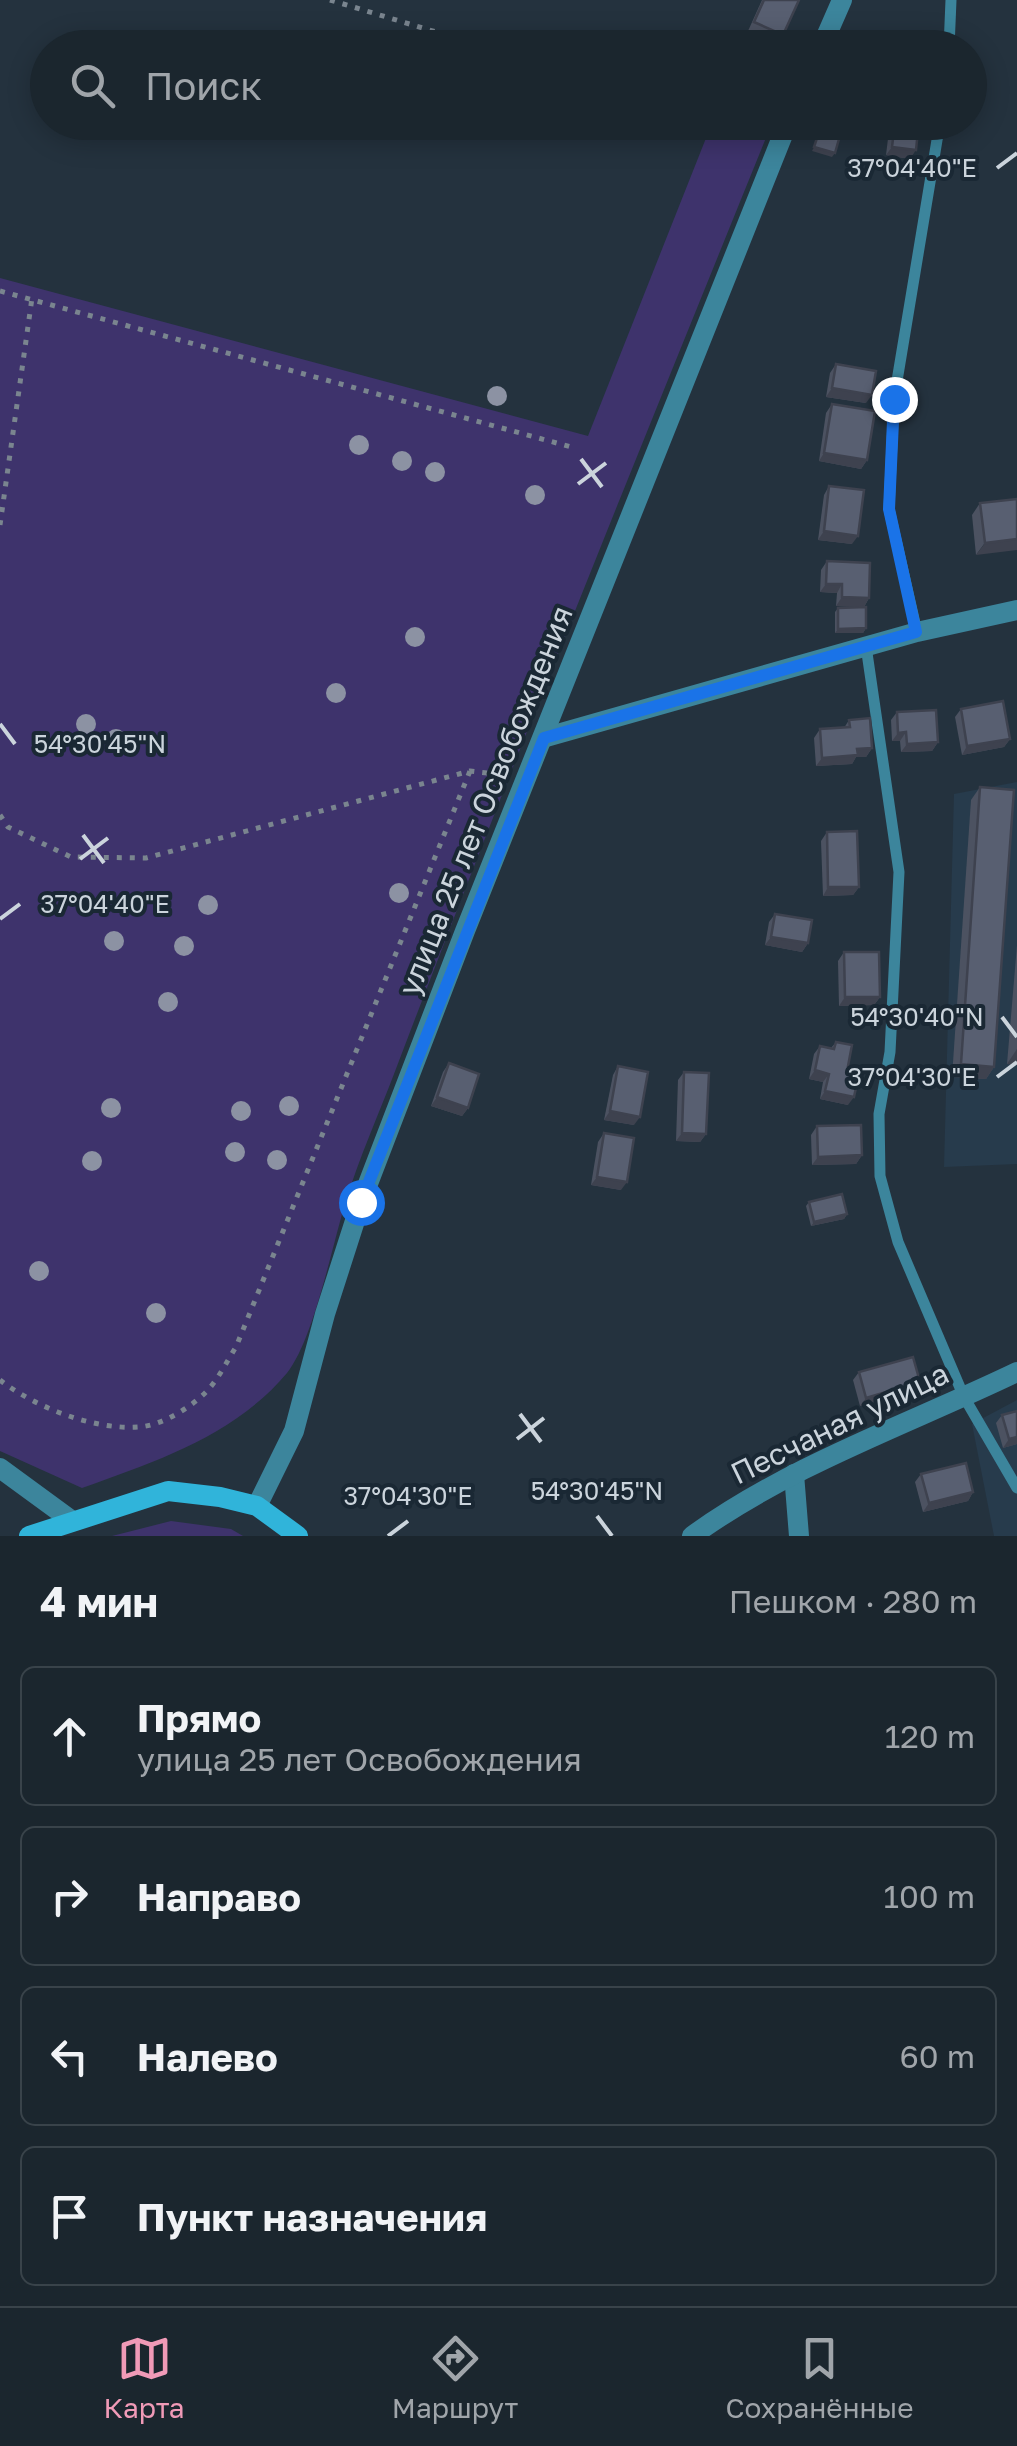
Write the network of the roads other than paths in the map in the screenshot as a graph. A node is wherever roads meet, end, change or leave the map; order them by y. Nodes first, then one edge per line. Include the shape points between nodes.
1 (842, 0) edge
2 (951, 0) edge
3 (829, 30) edge
4 (949, 30) edge
5 (781, 140) edge
6 (937, 140) edge
7 (1017, 610) edge
8 (916, 632) junction
9 (866, 646) junction
10 (544, 738) junction
11 (1017, 1372) edge
12 (964, 1397) junction
13 (0, 1468) edge
14 (794, 1474) junction
15 (1017, 1488) edge
16 (256, 1506) junction
17 (71, 1520) junction
18 (30, 1536) edge
19 (298, 1536) edge
20 (692, 1536) edge
21 (799, 1536) edge

1 - 3 street
2 - 4 lane
5 - 10 street, улица 25 лет Освобождения
6 - 8 lane via 894,399 889,509
7 - 8 street
8 - 9 street
9 - 10 street
9 - 12 lane via 899,872 880,1176 898,1242
10 - 16 street, улица 25 лет Освобождения via 361,1202 294,1431
11 - 12 street, Песчаная улица
12 - 14 street, Песчаная улица
12 - 15 lane
13 - 17 street
14 - 20 street, Песчаная улица
14 - 21 street
16 - 17 main road via 168,1492
16 - 19 main road
17 - 18 main road

